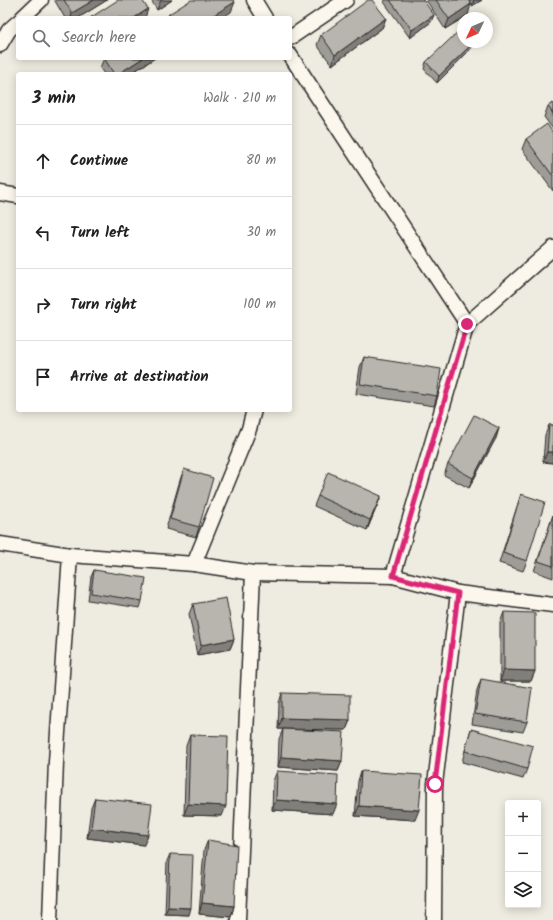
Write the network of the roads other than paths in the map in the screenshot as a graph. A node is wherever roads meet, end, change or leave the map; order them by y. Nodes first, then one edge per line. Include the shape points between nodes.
1 (41, 0) edge
2 (254, 0) edge
3 (346, 0) edge
4 (24, 16) edge
5 (264, 16) edge
6 (9, 27) edge
7 (292, 37) edge
8 (0, 45) edge
9 (292, 58) edge
10 (0, 192) edge
11 (16, 196) edge
12 (553, 248) edge
13 (467, 324) junction
14 (253, 412) edge
15 (0, 544) edge
16 (70, 555) junction
17 (194, 564) junction
18 (253, 573) junction
19 (393, 576) junction
20 (458, 593) junction
21 (553, 606) edge
22 (50, 920) edge
23 (238, 920) edge
24 (434, 920) edge

1 - 4 street
2 - 5 street
3 - 7 street
6 - 8 street
9 - 13 street
10 - 11 street
12 - 13 street
13 - 19 street
14 - 17 street
15 - 16 street
16 - 17 street
16 - 22 street via 56,762
17 - 18 street
18 - 19 street
18 - 23 street
19 - 20 street
20 - 21 street
20 - 24 street via 435,784

